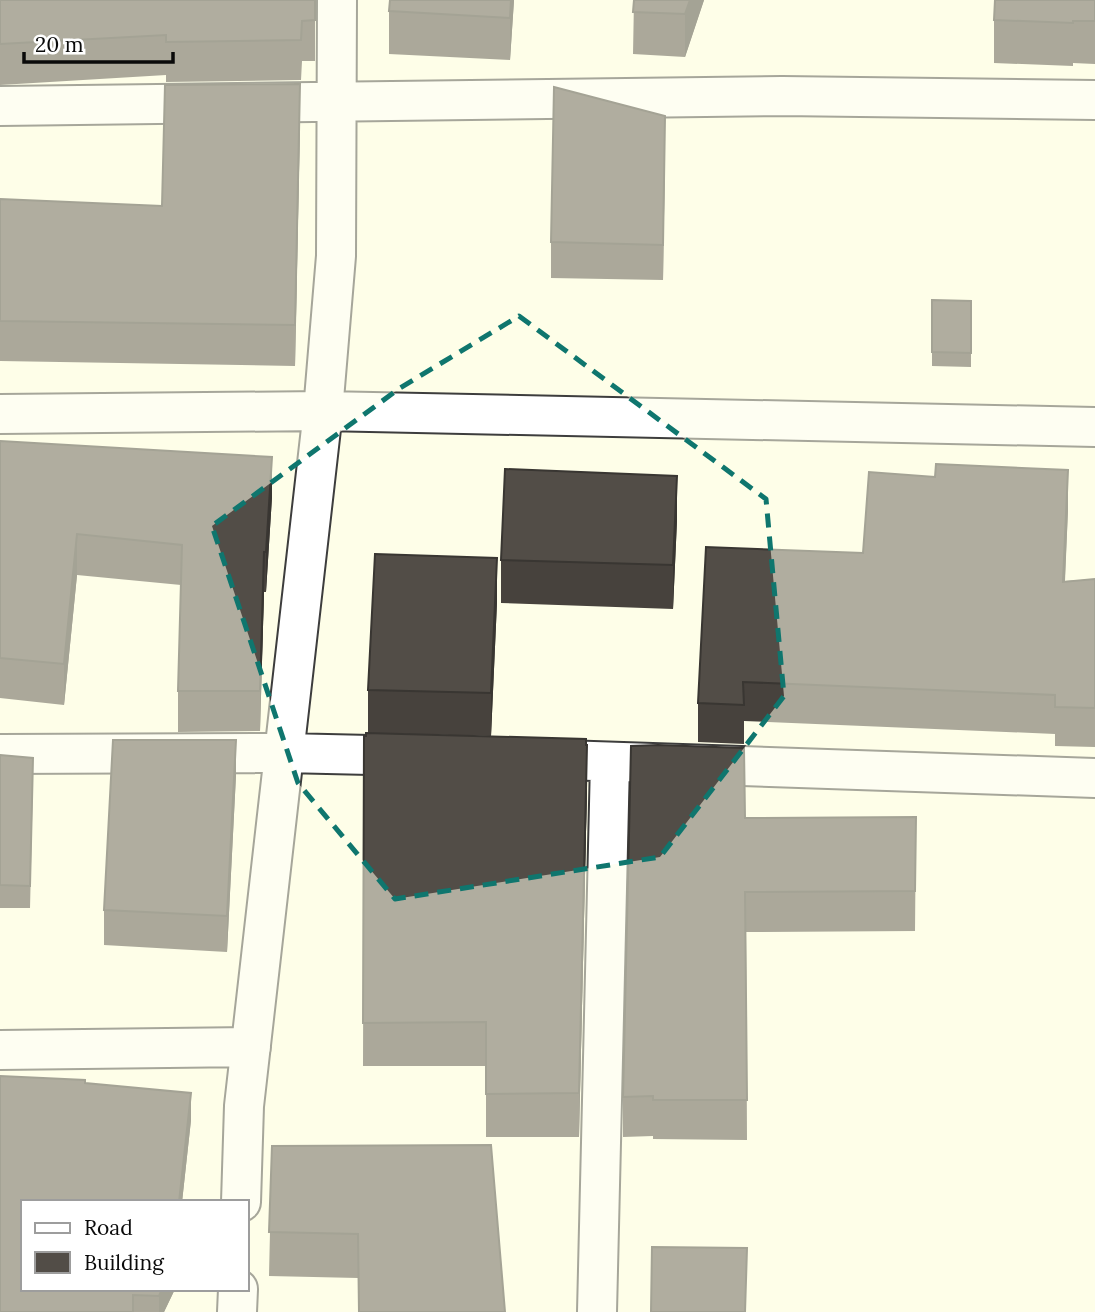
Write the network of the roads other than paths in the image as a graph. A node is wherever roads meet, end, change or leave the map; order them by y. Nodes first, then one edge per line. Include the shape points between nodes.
1 (337, 0) edge
2 (1095, 100) edge
3 (337, 102) junction
4 (0, 106) edge
5 (323, 411) junction
6 (0, 414) edge
7 (1095, 428) edge
8 (284, 753) junction
9 (0, 754) edge
10 (447, 757) edge
11 (502, 758) edge
12 (610, 762) junction
13 (1095, 778) edge
14 (251, 1047) junction
15 (0, 1050) edge
16 (241, 1200) edge
17 (238, 1291) edge
18 (237, 1312) edge
19 (597, 1312) edge

1 - 3 street
2 - 3 street via 782,96
3 - 4 street
3 - 5 street via 336,256
5 - 6 street
5 - 7 street
5 - 8 street
8 - 9 street
8 - 10 street
8 - 14 street
11 - 12 street
12 - 13 street
12 - 19 street
14 - 15 street
14 - 16 street
17 - 18 street

